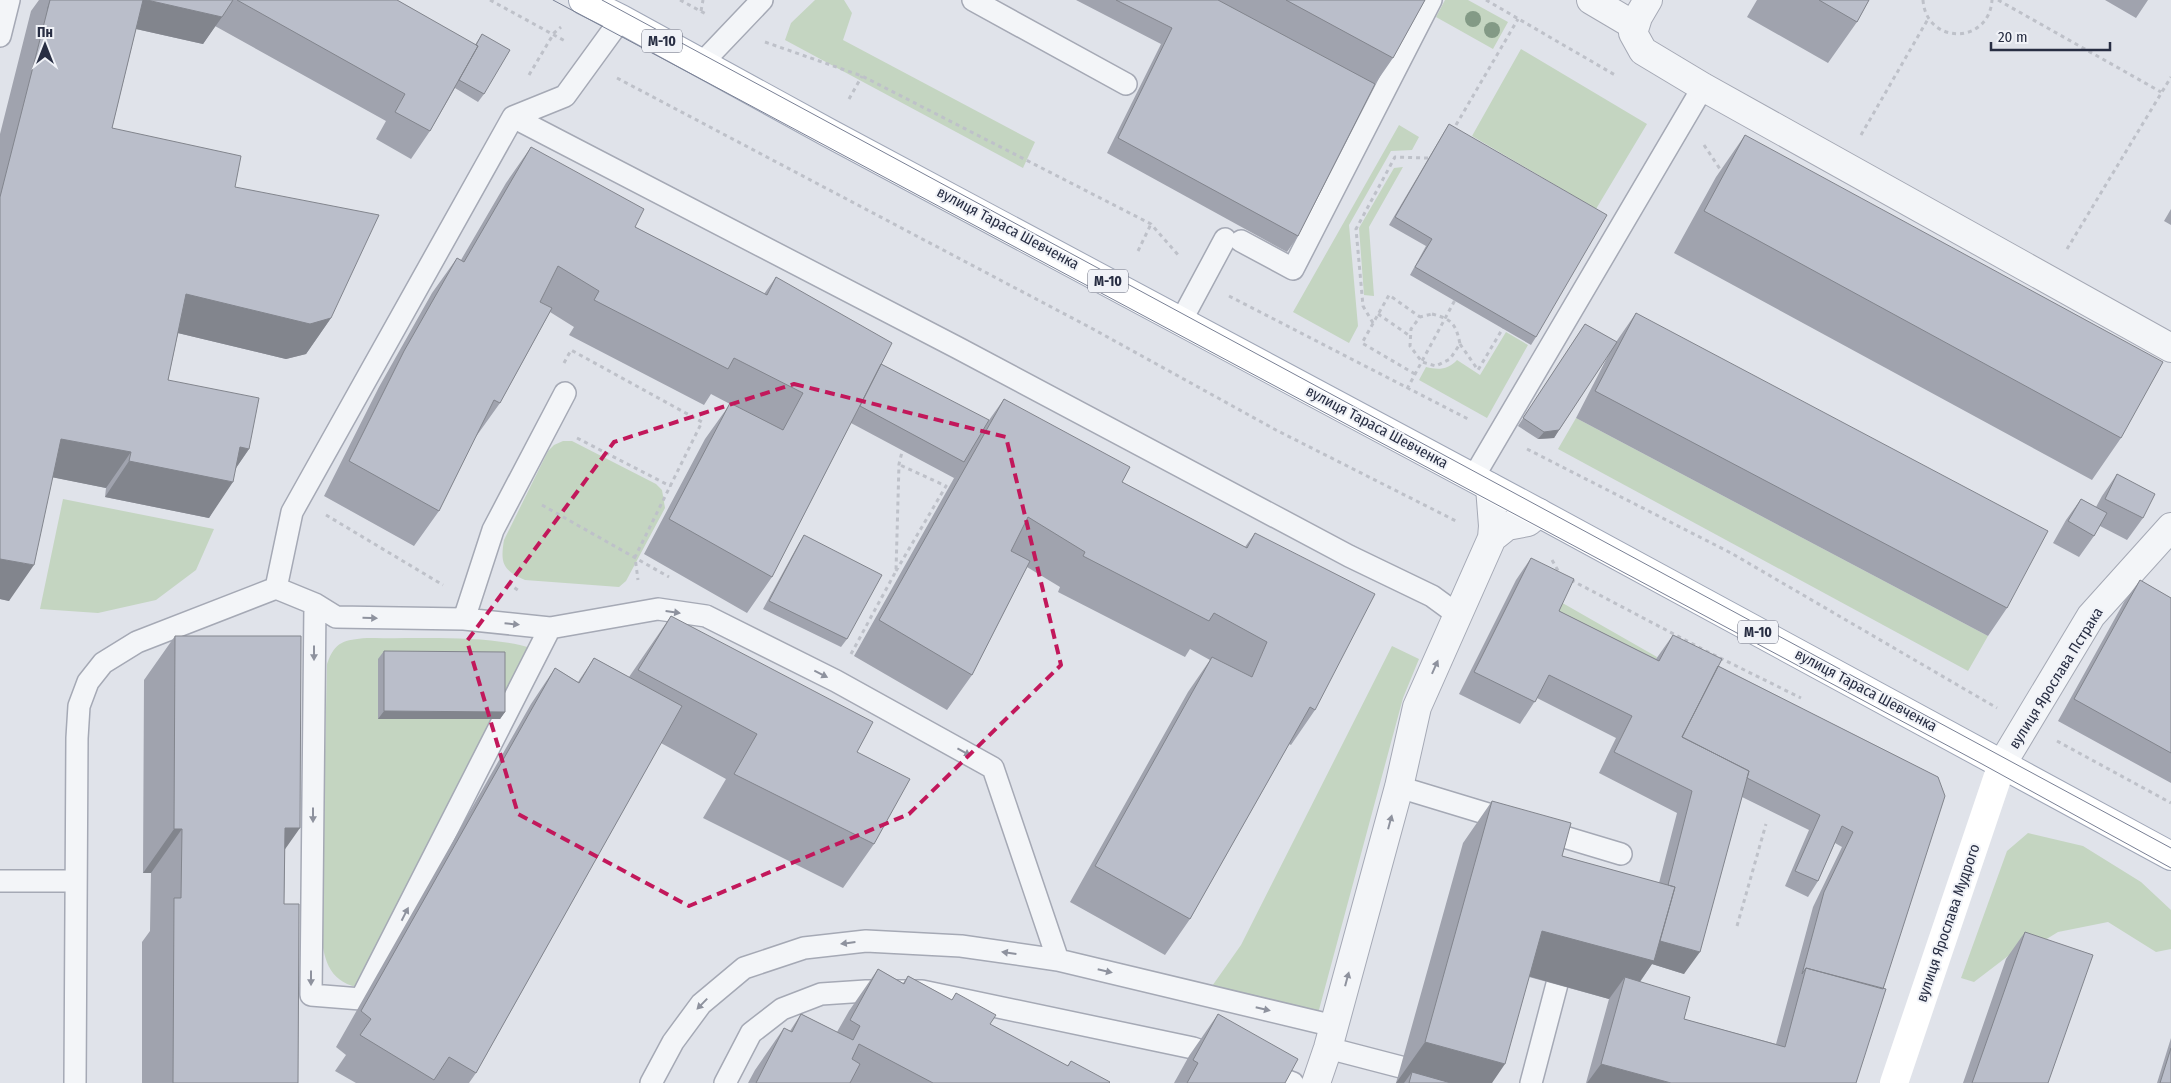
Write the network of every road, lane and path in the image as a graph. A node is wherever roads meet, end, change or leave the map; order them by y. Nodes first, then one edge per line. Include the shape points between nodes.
1 (9, 0) edge
2 (490, 0) edge
3 (583, 0) edge
4 (680, 0) edge
5 (703, 0) edge
6 (762, 0) edge
7 (973, 0) edge
8 (1431, 0) edge
9 (1486, 0) edge
10 (1592, 0) edge
11 (1648, 0) edge
12 (1923, 0) edge
13 (1992, 0) edge
14 (1998, 0) edge
15 (701, 11) junction
16 (621, 18) junction
17 (1518, 18) junction
18 (1928, 19) junction
19 (1635, 26) junction
20 (736, 30) junction
21 (0, 36) edge
22 (593, 59) junction
23 (702, 63) junction
24 (862, 76) junction
25 (2171, 76) edge
26 (1619, 77) dead end
27 (1126, 84) dead end
28 (1702, 87) junction
29 (2161, 92) junction
30 (849, 99) dead end
31 (1686, 115) junction
32 (513, 117) junction
33 (1456, 125) dead end
34 (1428, 158) edge
35 (1844, 165) junction
36 (807, 171) dead end
37 (1729, 174) edge
38 (804, 177) junction
39 (1151, 224) junction
40 (1138, 251) dead end
41 (2048, 279) junction
42 (1202, 281) junction
43 (1455, 300) edge
44 (1378, 314) junction
45 (1420, 317) junction
46 (1446, 317) junction
47 (1181, 321) junction
48 (1373, 323) junction
49 (1503, 328) edge
50 (1411, 337) junction
51 (1460, 344) junction
52 (2171, 348) edge
53 (571, 350) dead end
54 (1422, 362) junction
55 (1415, 374) junction
56 (1407, 389) junction
57 (565, 393) dead end
58 (1498, 434) junction
59 (570, 438) dead end
60 (902, 452) dead end
61 (899, 464) junction
62 (1481, 483) junction
63 (670, 486) junction
64 (541, 505) dead end
65 (1539, 513) junction
66 (323, 514) dead end
67 (2171, 527) edge
68 (1492, 538) junction
69 (634, 557) junction
70 (1552, 570) edge
71 (896, 571) junction
72 (1561, 574) edge
73 (504, 577) dead end
74 (673, 579) dead end
75 (1569, 579) edge
76 (639, 584) dead end
77 (276, 588) junction
78 (450, 589) dead end
79 (527, 594) dead end
80 (315, 604) junction
81 (1458, 615) junction
82 (464, 619) junction
83 (550, 628) junction
84 (836, 681) junction
85 (1809, 702) dead end
86 (2005, 712) dead end
87 (2049, 736) dead end
88 (2002, 764) junction
89 (1399, 787) junction
90 (2171, 803) edge
91 (1766, 824) dead end
92 (1621, 854) dead end
93 (2171, 856) edge
94 (0, 881) edge
95 (75, 881) junction
96 (1737, 926) dead end
97 (1058, 960) junction
98 (1557, 984) edge
99 (1331, 1037) junction
100 (1400, 1067) dead end
101 (75, 1083) edge
102 (651, 1083) edge
103 (725, 1083) edge
104 (1293, 1083) edge
105 (1316, 1083) edge
106 (1531, 1083) edge
107 (1894, 1083) edge

1 - 21 lane
2 - 22 path via 554,33
3 - 16 main road, вулиця Тараса Шевченка / М-10
4 - 15 path
5 - 15 path
6 - 20 lane
7 - 27 lane
8 - 42 lane via 1293,269 1233,240
9 - 17 path
10 - 19 street
11 - 19 street
12 - 18 path
13 - 18 path via 1987,18 1980,27 1969,32 1947,33
14 - 29 path
15 - 20 path
16 - 22 lane
16 - 23 main road, вулиця Тараса Шевченка / М-10
17 - 26 path
17 - 33 path
18 - 35 path
19 - 28 street via 1633,33 1643,51
20 - 23 lane
20 - 24 path
22 - 32 lane via 565,96
22 - 38 path via 612,75
23 - 47 main road, вулиця Тараса Шевченка / М-10
24 - 30 path
24 - 39 path
25 - 29 path
28 - 31 lane
28 - 35 street
29 - 41 path
31 - 37 path via 1720,169
31 - 58 lane
32 - 77 lane via 292,512
32 - 81 lane via 1349,556 1432,596
34 - 48 path via 1394,157 1356,229 1363,306
35 - 41 street
36 - 38 path
38 - 68 path via 1093,329 1276,430
39 - 40 path
39 - 42 path
41 - 52 street
42 - 47 lane
42 - 56 path
43 - 46 path
44 - 45 path via 1389,295
44 - 48 path
44 - 50 path
45 - 46 path via 1432,314
45 - 50 path via 1411,330
46 - 51 path via 1457,328
46 - 54 path
47 - 62 main road, вулиця Тараса Шевченка / М-10
48 - 55 path via 1362,343
49 - 51 path via 1478,370
50 - 54 path via 1410,346
51 - 54 path via 1450,359 1436,366
53 - 63 path via 702,422
54 - 55 path
55 - 56 path
56 - 58 path
57 - 82 lane via 493,530
58 - 62 lane
58 - 86 path via 1731,553
59 - 63 path via 577,438
60 - 61 path
61 - 71 path
61 - 71 path via 946,486
62 - 65 main road, вулиця Тараса Шевченка / М-10
62 - 68 street via 1493,526
63 - 69 path
64 - 69 path
65 - 68 street via 1528,522 1507,526
65 - 88 main road, вулиця Тараса Шевченка / М-10
66 - 78 path
67 - 88 street, вулиця Ярослава Пстрака via 2091,616
68 - 81 street
69 - 74 path
69 - 76 path
70 - 72 path
71 - 84 path
73 - 79 path via 514,589
75 - 85 path
77 - 80 lane
77 - 95 lane via 137,642 103,663 88,682 79,706
80 -> 82 lane via 336,617
80 -> 83 lane via 311,995 362,999
89 -> 81 street via 1417,707
82 -> 83 lane
83 -> 84 lane via 658,609 706,616
84 -> 97 lane via 993,768
87 - 90 path
88 - 93 main road, вулиця Тараса Шевченка / М-10
88 - 107 main road, вулиця Ярослава Мудрого
89 - 92 lane via 1593,856
99 -> 89 street
91 - 96 path
94 - 95 lane
95 - 101 lane
97 -> 99 lane
97 -> 102 lane via 961,946 866,941 804,948 744,968 701,1004 673,1042
98 - 106 lane
99 - 100 lane
99 - 105 street
103 - 104 lane via 751,1033 782,1009 821,994 922,991 1193,1048

